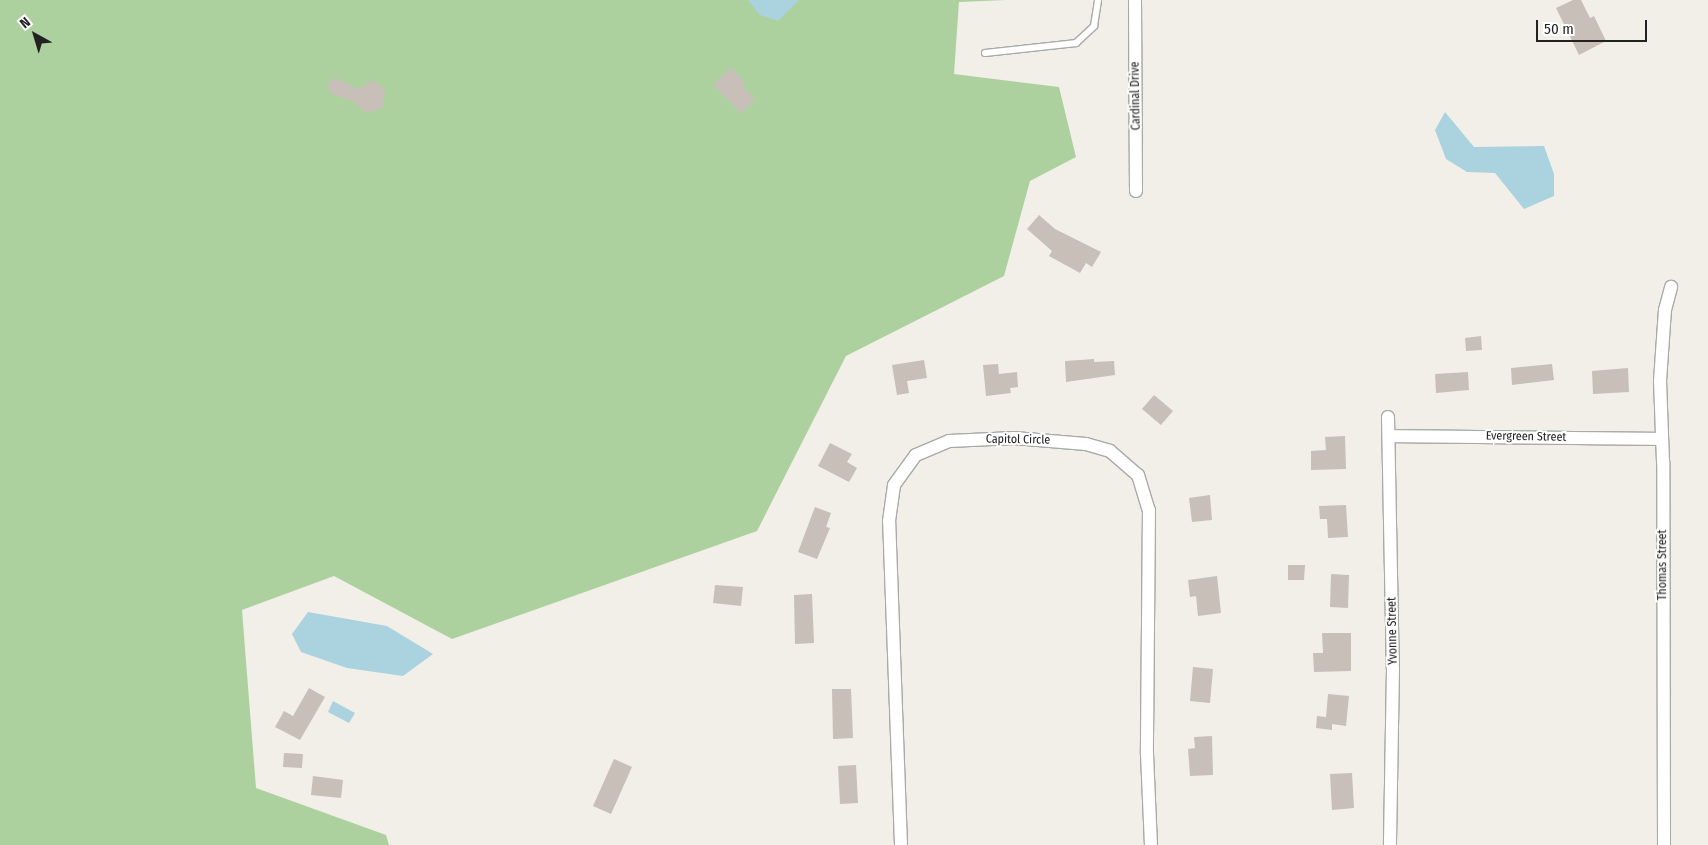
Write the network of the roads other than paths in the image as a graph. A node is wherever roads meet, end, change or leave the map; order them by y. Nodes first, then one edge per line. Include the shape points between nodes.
1 (1098, 0) edge
2 (1134, 0) edge
3 (985, 53) dead end
4 (1136, 191) dead end
5 (1671, 287) dead end
6 (1388, 418) dead end
7 (1389, 436) junction
8 (1662, 439) junction
9 (901, 845) edge
10 (1151, 845) edge
11 (1390, 845) edge
12 (1664, 845) edge

1 - 3 lane via 1094,26 1076,43
2 - 4 street, Cardinal Drive
5 - 8 street, Thomas Street via 1661,346
6 - 7 street, Yvonne Street
7 - 8 street, Evergreen Street
7 - 11 street, Yvonne Street via 1394,669
8 - 12 street, Thomas Street
9 - 10 street, Capitol Circle via 889,521 894,485 916,455 949,441 1005,438 1050,440 1110,451 1138,475 1149,510 1147,754

